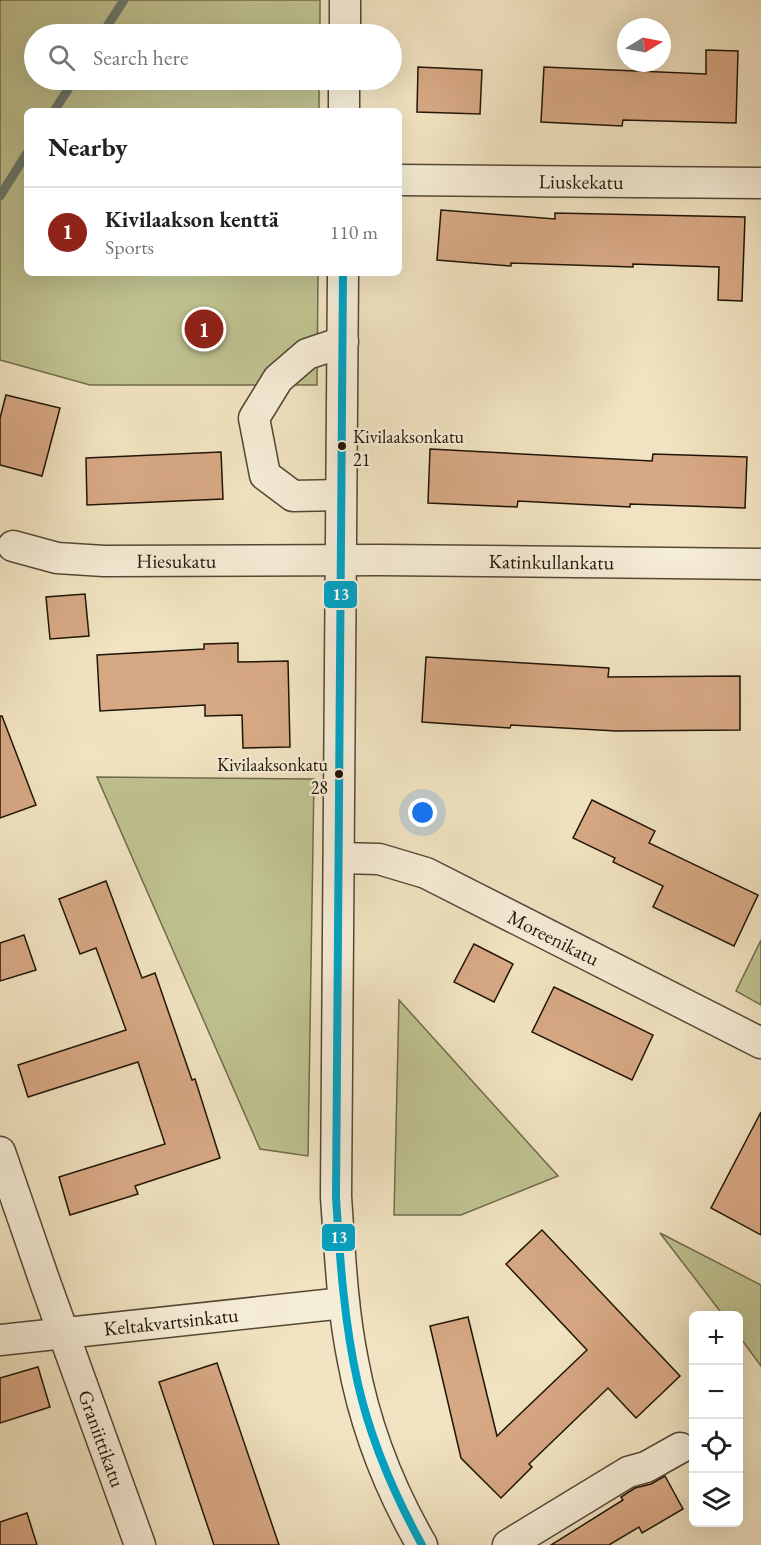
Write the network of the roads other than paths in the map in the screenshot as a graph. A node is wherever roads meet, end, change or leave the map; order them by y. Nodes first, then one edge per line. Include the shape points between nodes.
1 (345, 0) edge
2 (345, 24) edge
3 (344, 90) edge
4 (344, 108) edge
5 (402, 180) edge
6 (761, 183) edge
7 (343, 276) edge
8 (343, 342) junction
9 (341, 495) junction
10 (13, 546) dead end
11 (341, 560) junction
12 (761, 564) edge
13 (339, 858) junction
14 (761, 1042) edge
15 (0, 1152) edge
16 (344, 1303) junction
17 (63, 1334) junction
18 (0, 1340) edge
19 (680, 1448) dead end
20 (140, 1545) edge
21 (422, 1545) edge
22 (508, 1545) edge

1 - 2 street
3 - 4 street
5 - 6 street, Liuskekatu
7 - 8 street
8 - 9 street
8 - 9 street via 307,354 279,379 254,418 265,475 293,496
9 - 11 street
10 - 11 street, Hiesukatu via 57,558 104,561
11 - 12 street, Katinkullankatu
11 - 13 street
13 - 14 street, Moreenikatu via 379,859 426,873
13 - 16 street via 336,1197
15 - 17 street, Graniittikatu
16 - 17 street, Keltakvartsinkatu
16 - 21 street via 353,1362 378,1453
17 - 18 street, Keltakvartsinkatu
17 - 20 street, Graniittikatu
19 - 22 street via 646,1467 628,1472

